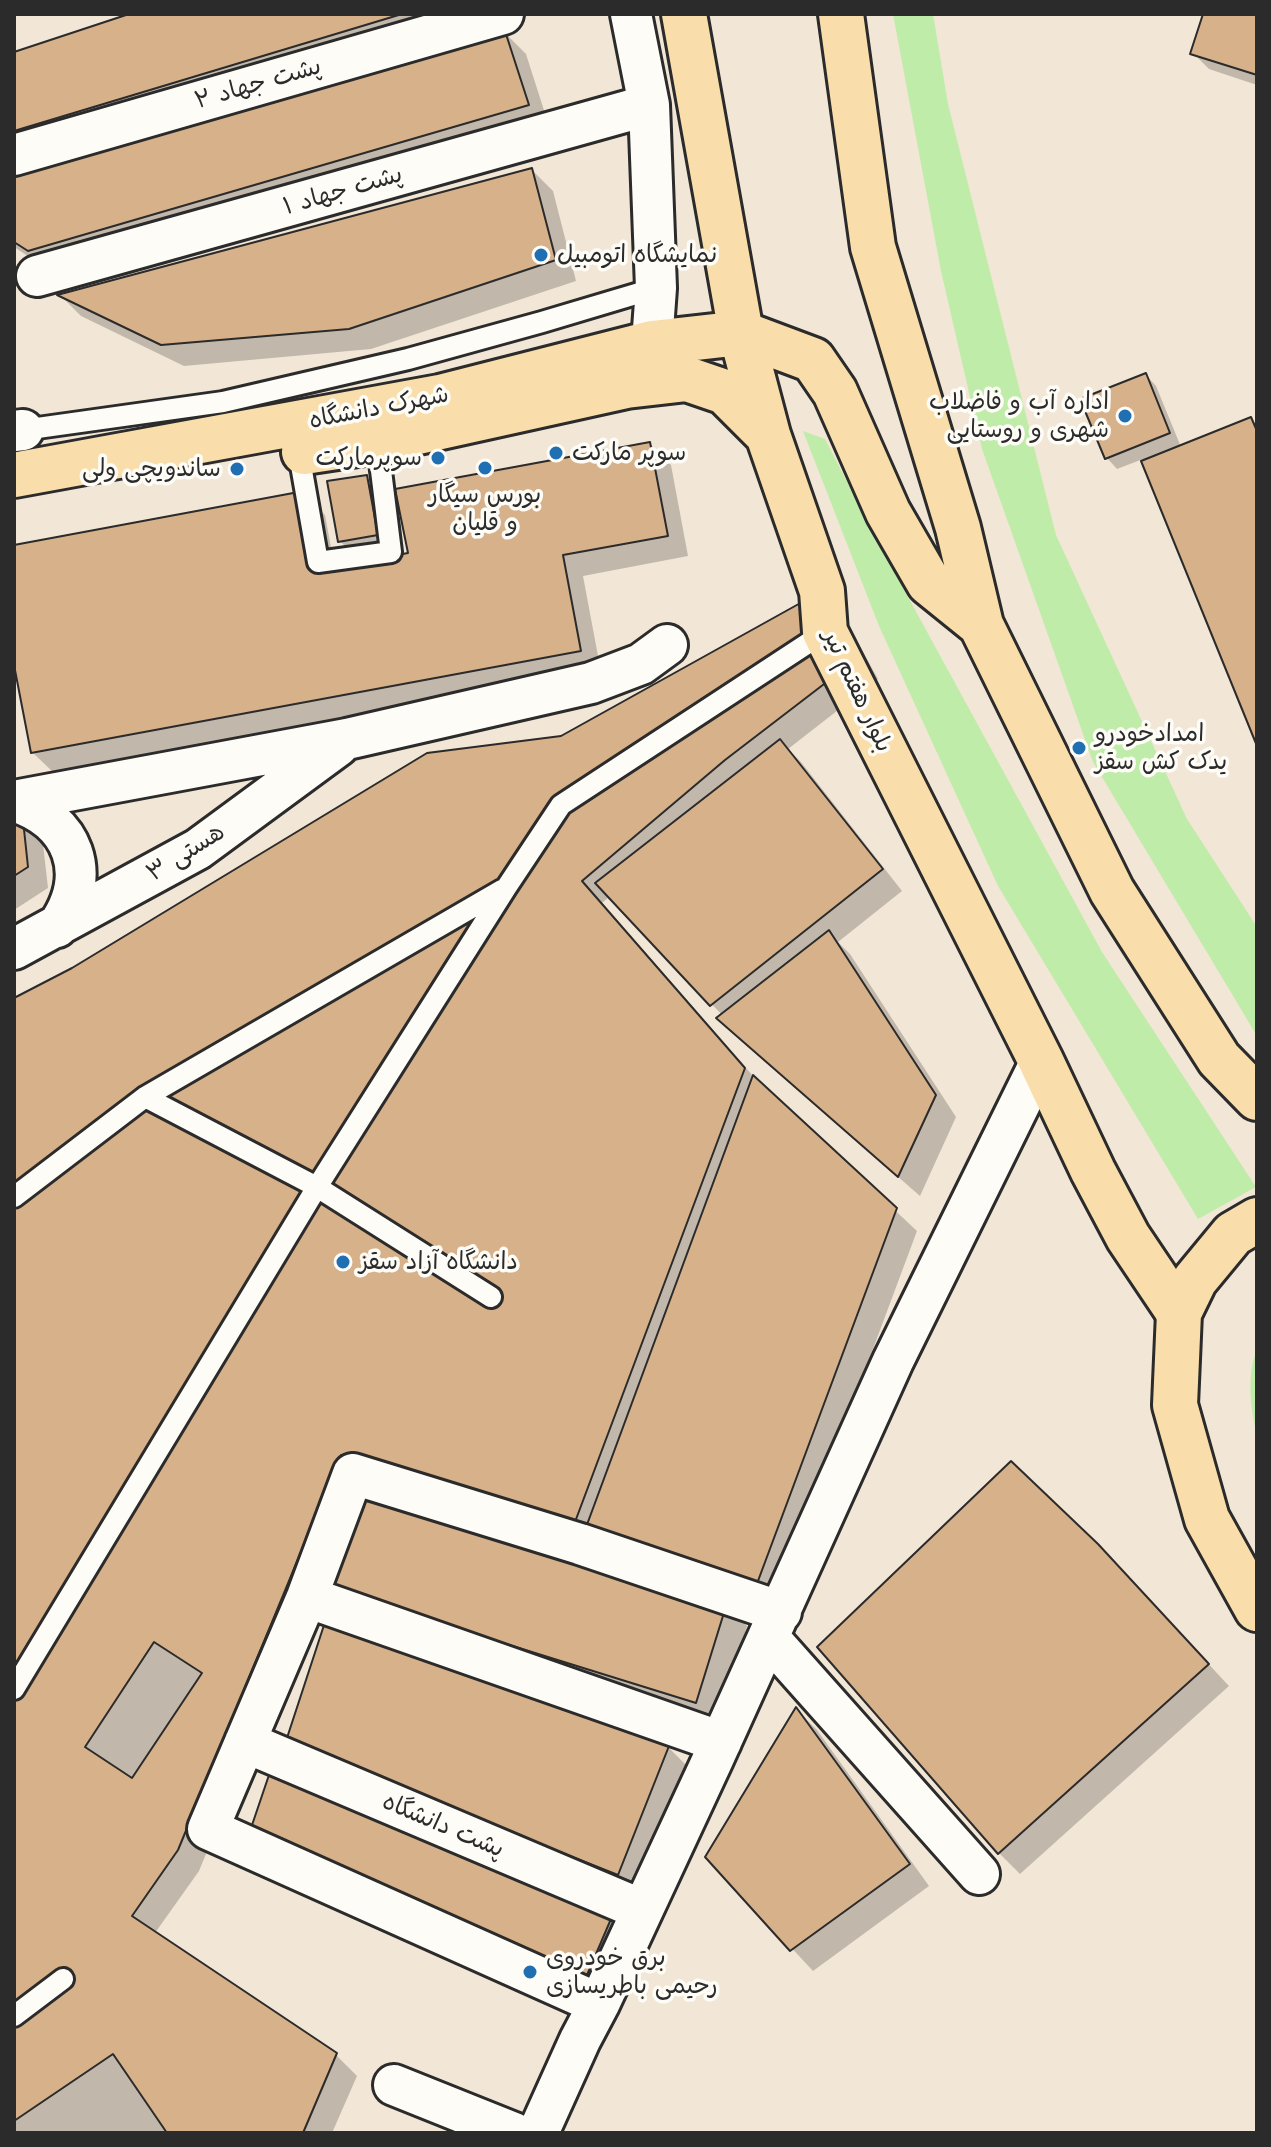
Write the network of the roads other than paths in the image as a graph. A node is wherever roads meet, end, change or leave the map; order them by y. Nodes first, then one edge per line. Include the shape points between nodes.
1 (503, 14) edge
2 (631, 14) edge
3 (684, 14) edge
4 (841, 14) edge
5 (649, 105) junction
6 (14, 155) edge
7 (37, 276) dead end
8 (656, 288) junction
9 (741, 333) junction
10 (632, 348) junction
11 (374, 425) junction
12 (17, 429) edge
13 (768, 435) junction
14 (297, 438) junction
15 (14, 475) edge
16 (14, 502) edge
17 (981, 625) junction
18 (825, 632) junction
19 (667, 645) dead end
20 (347, 739) junction
21 (14, 801) edge
22 (506, 888) junction
23 (57, 927) junction
24 (14, 949) edge
25 (1041, 1061) junction
26 (145, 1097) junction
27 (1257, 1098) edge
28 (317, 1187) junction
29 (14, 1197) edge
30 (1257, 1220) edge
31 (491, 1297) dead end
32 (1179, 1313) junction
33 (307, 1597) junction
34 (1257, 1609) edge
35 (775, 1625) junction
36 (14, 1689) edge
37 (245, 1742) junction
38 (721, 1742) junction
39 (979, 1874) dead end
40 (642, 1910) junction
41 (63, 1979) dead end
42 (599, 2004) junction
43 (14, 2016) edge
44 (394, 2085) dead end
45 (514, 2133) edge
46 (538, 2133) edge

1 - 6 street, پشت جهاد ۲
2 - 5 street
3 - 9 main road, بلوار هفتم تیر
4 - 17 main road via 873,247 958,528
5 - 7 street, پشت جهاد ۱
5 - 8 street
8 - 10 street
8 - 12 lane via 408,359 223,402
9 - 10 main road, شهرک دانشگاه
9 - 13 main road, بلوار هفتم تیر
9 - 17 main road via 813,360 835,392 888,512 929,583
10 - 11 main road, شهرک دانشگاه via 440,397
11 - 13 main road via 687,379 725,392
11 - 14 main road, شهرک دانشگاه
11 - 14 lane via 391,552 318,562
13 - 18 main road, بلوار هفتم تیر via 822,591
14 - 15 main road, شهرک دانشگاه
14 - 16 main road via 207,467
17 - 27 main road via 1112,891 1219,1059
18 - 22 lane via 561,805
18 - 25 main road, بلوار هفتم تیر
19 - 20 street via 641,664 591,683
20 - 21 street
20 - 23 street, هستی ۳ via 198,849
21 - 23 street via 49,818 71,849 73,898
22 - 26 lane
22 - 28 lane
23 - 24 street, هستی ۳
25 - 32 main road, بلوار هفتم تیر via 1128,1237
25 - 35 street via 893,1361
26 - 28 lane
26 - 29 lane
28 - 31 lane
28 - 36 lane
30 - 32 main road via 1233,1234 1195,1280
32 - 34 main road via 1175,1405 1207,1519
33 - 35 street via 353,1474 580,1544
33 - 37 street
33 - 38 street
35 - 38 street
35 - 39 street
37 - 40 street, پشت دانشگاه
37 - 42 street via 208,1829
38 - 40 street
40 - 42 street
41 - 43 lane
42 - 46 street
44 - 45 street

